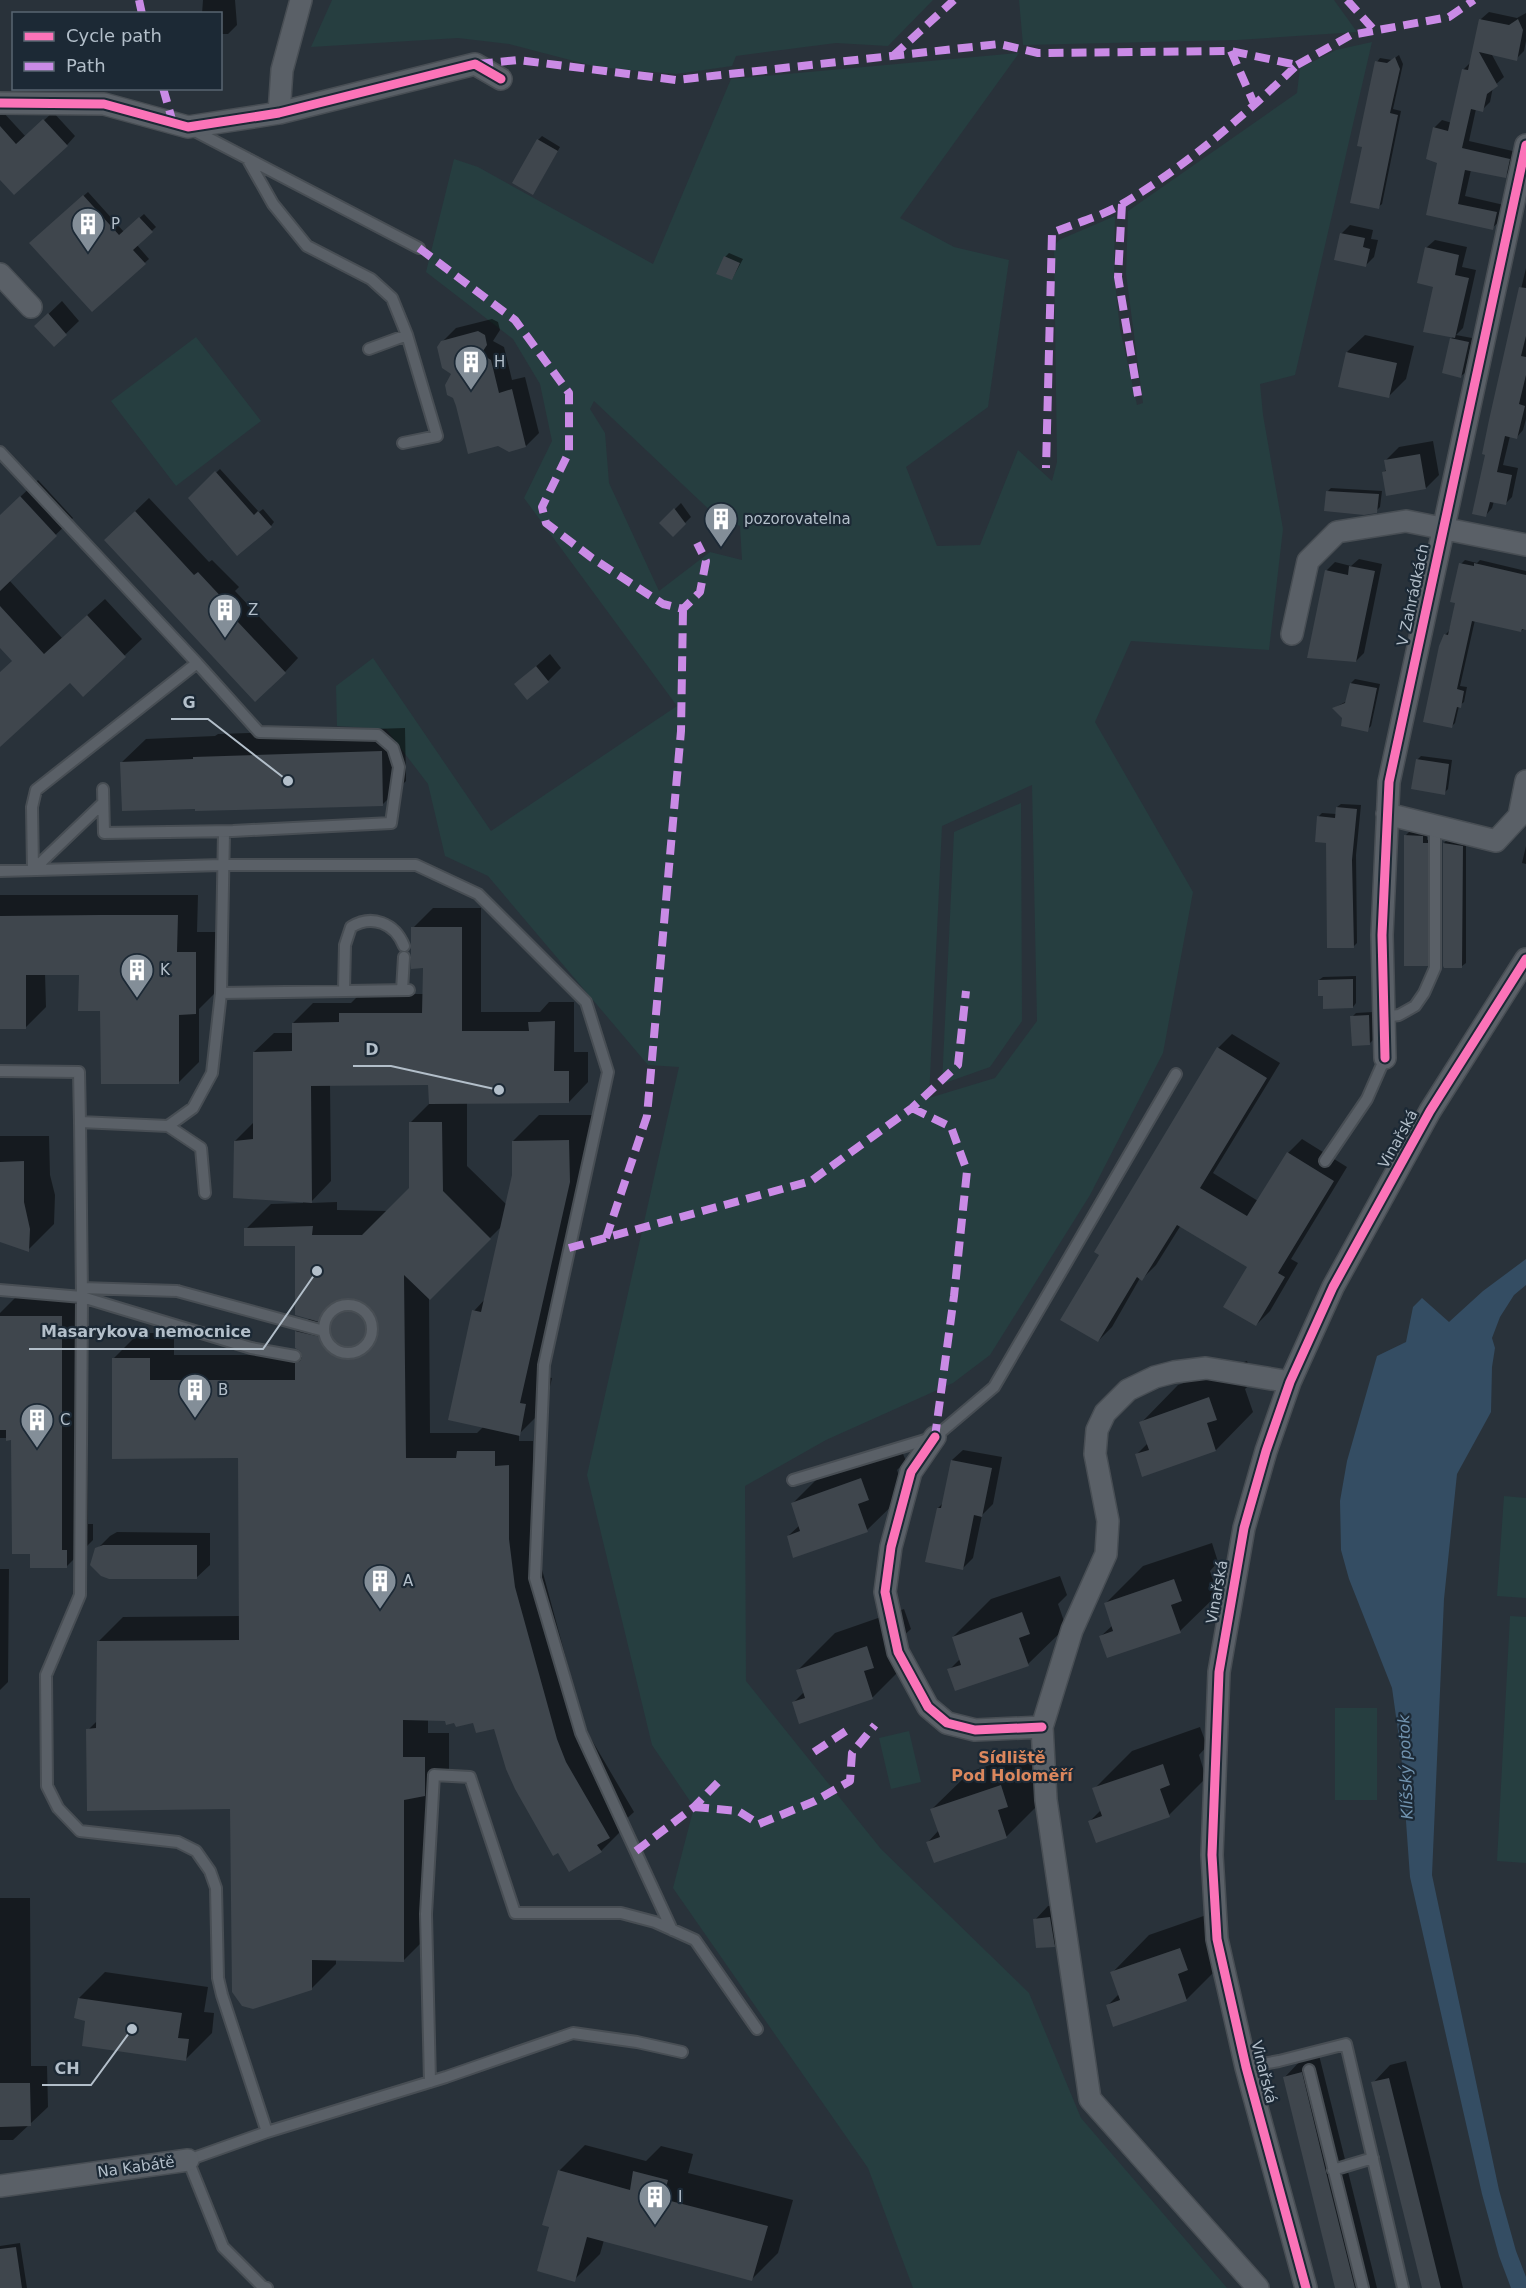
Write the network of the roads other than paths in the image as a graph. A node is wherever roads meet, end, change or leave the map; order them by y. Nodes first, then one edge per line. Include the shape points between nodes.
1 (301, 0) edge
2 (501, 79) dead end
3 (0, 103) edge
4 (279, 113) junction
5 (188, 127) junction
6 (1526, 145) edge
7 (247, 158) junction
8 (419, 248) dead end
9 (0, 274) edge
10 (31, 308) dead end
11 (407, 335) junction
12 (369, 349) dead end
13 (403, 443) dead end
14 (0, 452) edge
15 (1443, 528) junction
16 (1526, 545) edge
17 (1292, 634) dead end
18 (197, 663) junction
19 (1526, 781) edge
20 (103, 789) dead end
21 (103, 803) junction
22 (1387, 813) junction
23 (1435, 827) junction
24 (224, 832) junction
25 (222, 865) junction
26 (33, 870) junction
27 (0, 871) edge
28 (1526, 959) edge
29 (344, 990) junction
30 (221, 993) junction
31 (1384, 1017) junction
32 (1385, 1058) joint
33 (0, 1071) edge
34 (1176, 1074) dead end
35 (80, 1122) junction
36 (168, 1126) junction
37 (1325, 1161) dead end
38 (205, 1193) dead end
39 (0, 1290) edge
40 (82, 1293) junction
41 (324, 1331) junction
42 (295, 1356) dead end
43 (1290, 1382) junction
44 (935, 1437) junction
45 (793, 1480) dead end
46 (1042, 1727) junction
47 (672, 1930) junction
48 (758, 2029) dead end
49 (682, 2052) dead end
50 (1246, 2067) junction
51 (1309, 2070) dead end
52 (430, 2082) junction
53 (267, 2132) junction
54 (1372, 2158) junction
55 (188, 2160) junction
56 (1333, 2170) junction
57 (0, 2186) edge
58 (267, 2288) edge
59 (1258, 2288) edge
60 (1306, 2288) edge
61 (1363, 2288) edge
62 (1403, 2288) edge

1 - 4 street via 282,70
2 - 4 street via 476,64
3 - 5 street via 104,104
4 - 5 street
5 - 7 lane
6 - 15 street, V Zahrádkách
7 - 8 lane
7 - 11 lane via 273,204 307,246 371,279 392,298
9 - 10 street
11 - 12 lane
11 - 13 lane via 437,436
14 - 18 lane
15 - 16 street
15 - 17 street via 1406,521 1337,532 1308,561
15 - 22 street, V Zahrádkách via 1389,782
18 - 24 lane via 259,732 378,735 393,748 399,767 392,823
18 - 26 lane via 36,790 32,807
19 - 23 street via 1519,816 1496,841
20 - 21 lane
21 - 24 lane via 104,833
21 - 26 lane
22 - 23 street
22 - 31 street, V Zahrádkách via 1382,935
23 - 31 lane via 1435,968 1415,1006 1399,1015
24 - 25 lane
25 - 26 lane
25 - 30 lane
25 - 47 lane via 416,865 478,894 585,1002 608,1072 544,1365 535,1578 581,1733
26 - 27 lane
28 - 43 street, Vinařská via 1413,1142 1333,1287
29 - 29 lane via 345,945 351,927 361,921 382,922 393,928 404,952 405,990
29 - 30 lane
30 - 36 lane via 212,1073 193,1108
31 - 32 street, V Zahrádkách
32 - 37 lane, V Zahrádkách via 1367,1099
33 - 35 lane via 79,1072
34 - 44 lane via 994,1387
35 - 36 lane
35 - 40 lane
36 - 38 lane via 201,1148
39 - 40 lane
40 - 41 lane, bridge via 177,1291
40 - 42 lane via 251,1348
40 - 53 lane via 80,1595 46,1675 47,1786 58,1808 80,1831 178,1842 196,1851 210,1871 216,1888 218,1978
41 - 41 lane, bridge via 333,1348 353,1352 365,1346 372,1328 364,1311 348,1304 332,1310
43 - 46 street via 1206,1368 1174,1372 1128,1390 1105,1413 1097,1430 1095,1454 1108,1521 1106,1554 1072,1630
43 - 50 street, Vinařská via 1244,1528 1218,1683 1214,1909 1217,1939
44 - 45 lane
44 - 46 street via 911,1472 891,1547 885,1592 898,1652 928,1707 947,1723 975,1730
46 - 59 street via 1046,1800 1090,2099
47 - 48 lane via 694,1940
47 - 52 lane via 621,1913 514,1913 470,1777 434,1775 426,1914
49 - 52 lane, Na Kabátě via 573,2033
50 - 54 lane via 1346,2044
50 - 60 street, Vinařská
51 - 56 lane
52 - 53 lane, Na Kabátě
53 - 55 lane, Na Kabátě
54 - 56 lane
54 - 62 lane
55 - 57 street, Na Kabátě
55 - 58 lane via 222,2247
56 - 61 lane

